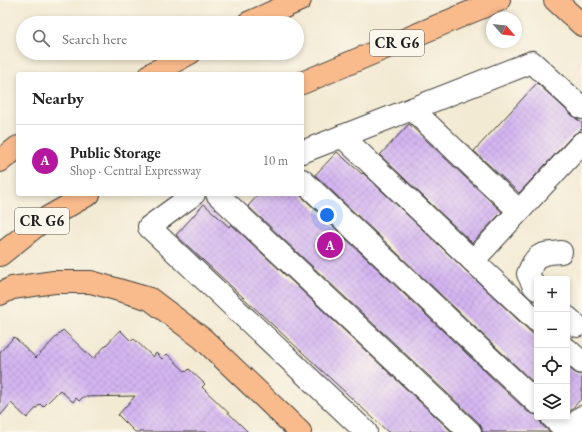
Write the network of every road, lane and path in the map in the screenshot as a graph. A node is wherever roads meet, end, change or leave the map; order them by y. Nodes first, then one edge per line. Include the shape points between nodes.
1 (300, 0) edge
2 (499, 0) edge
3 (555, 0) edge
4 (264, 16) edge
5 (577, 21) edge
6 (177, 60) edge
7 (155, 72) edge
8 (304, 82) edge
9 (582, 108) edge
10 (412, 109) junction
11 (342, 136) junction
12 (582, 143) edge
13 (16, 149) edge
14 (304, 151) edge
15 (0, 161) edge
16 (304, 182) edge
17 (85, 196) edge
18 (191, 196) edge
19 (219, 196) edge
20 (519, 211) junction
21 (561, 252) dead end
22 (0, 255) edge
23 (473, 261) junction
24 (534, 286) edge
25 (0, 294) edge
26 (534, 318) edge
27 (570, 352) edge
28 (582, 363) edge
29 (534, 400) edge
30 (582, 417) edge
31 (555, 420) edge
32 (300, 432) edge
33 (366, 432) edge
34 (470, 432) edge
35 (568, 432) edge

1 - 4 main road
2 - 8 main road, CR G6
3 - 5 main road
6 - 7 main road
9 - 10 lane via 532,62
10 - 11 lane
10 - 20 lane
11 - 14 lane
11 - 23 lane
12 - 20 lane
13 - 15 main road
16 - 29 lane
17 - 22 main road, CR G6 via 45,219
18 - 33 lane via 149,227
19 - 34 lane
20 - 23 lane
21 - 24 lane via 542,254 533,261 528,274
23 - 26 lane
25 - 32 main road via 12,288 54,282 91,282 150,299 203,339
27 - 28 lane
30 - 35 lane
31 - 35 lane

